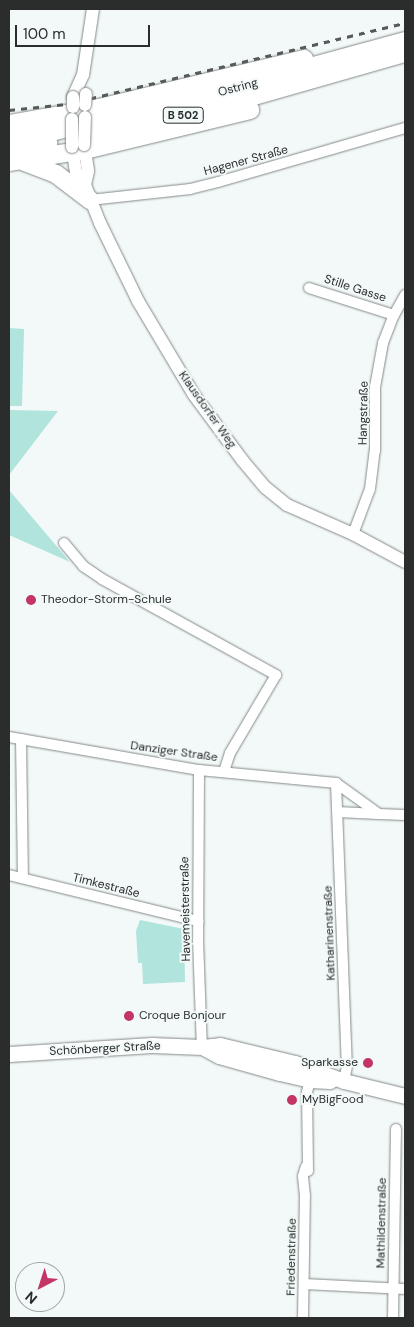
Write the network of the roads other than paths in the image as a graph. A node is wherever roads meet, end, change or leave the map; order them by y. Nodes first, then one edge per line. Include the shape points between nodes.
1 (93, 9) edge
2 (405, 41) edge
3 (405, 53) edge
4 (348, 64) junction
5 (79, 108) junction
6 (9, 124) edge
7 (405, 128) edge
8 (9, 137) edge
9 (78, 149) junction
10 (12, 158) edge
11 (88, 192) junction
12 (309, 288) dead end
13 (405, 295) edge
14 (394, 315) junction
15 (354, 534) junction
16 (64, 543) dead end
17 (405, 562) edge
18 (9, 737) edge
19 (21, 739) junction
20 (198, 770) junction
21 (224, 772) junction
22 (336, 783) junction
23 (338, 812) junction
24 (379, 814) junction
25 (405, 815) edge
26 (9, 875) edge
27 (23, 878) junction
28 (198, 921) junction
29 (202, 1047) junction
30 (9, 1054) edge
31 (310, 1080) junction
32 (344, 1081) junction
33 (405, 1096) edge
34 (396, 1129) dead end
35 (304, 1284) junction
36 (405, 1288) edge
37 (393, 1289) junction
38 (303, 1318) edge
39 (393, 1318) edge

1 - 5 street, Klausdorfer Weg
2 - 4 highway, Ostring / B 502
3 - 4 highway, Ostring / B 502
4 - 5 highway via 310,58 173,91
4 - 8 highway, Ostring / B 502 via 149,111 55,131
4 - 9 highway via 314,88 248,111
4 - 10 highway, Ostring / B 502 via 145,124
5 - 6 highway
5 - 9 street, Klausdorfer Weg, bridge
7 - 11 street, Hagener Straße via 190,189
9 - 10 highway
9 - 11 street, Klausdorfer Weg via 76,172
10 - 11 highway via 56,174
11 - 15 street, Klausdorfer Weg via 123,273 148,319 194,395 233,449 266,488 287,505
12 - 14 street, Stille Gasse
13 - 14 street, Hangstraße
14 - 15 street, Hangstraße via 382,343 375,387 375,451 370,488
15 - 17 street, Klausdorfer Weg
16 - 21 street via 84,566 102,579 276,675 230,753
18 - 19 street, Danziger Straße
19 - 20 street, Danziger Straße
19 - 27 street
20 - 21 street, Danziger Straße
20 - 28 street, Havemeisterstraße
21 - 22 street, Danziger Straße
22 - 23 street, Katharinenstraße
22 - 24 street
23 - 24 street
23 - 32 street, Katharinenstraße via 347,1066
24 - 25 street
26 - 27 street, Timkestraße
27 - 28 street, Timkestraße
28 - 29 street, Havemeisterstraße
29 - 30 main road, Schönberger Straße via 152,1045
29 - 31 main road, Schönberger Straße via 219,1056
29 - 32 main road, Schönberger Straße via 238,1047
31 - 32 main road, Schönberger Straße
31 - 35 street, Friedenstraße via 306,1092 306,1166 303,1176
32 - 33 main road, Schönberger Straße
34 - 37 street, Mathildenstraße
35 - 37 street
35 - 38 street, Friedenstraße
36 - 37 street
37 - 39 street, Mathildenstraße

